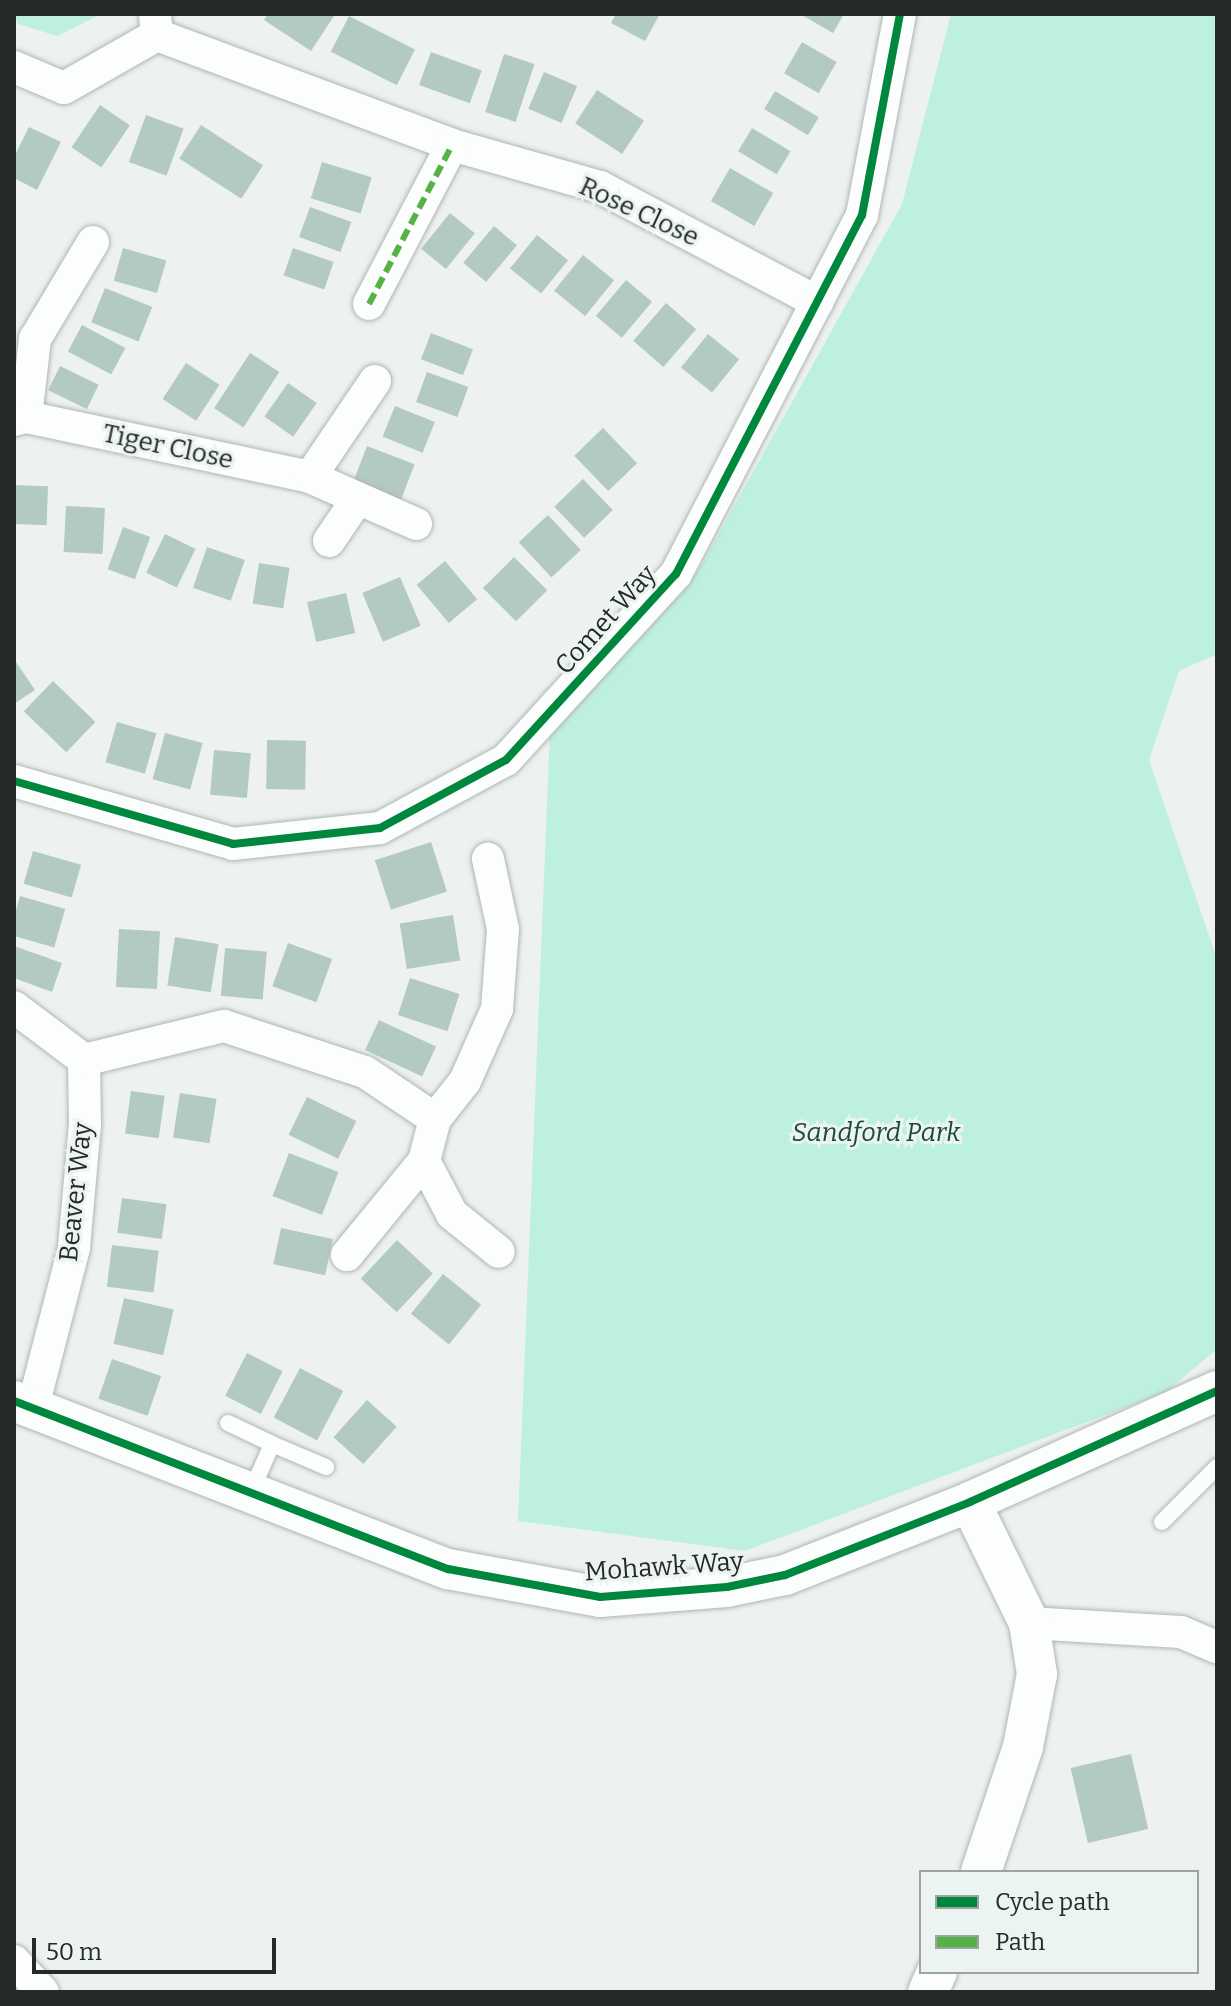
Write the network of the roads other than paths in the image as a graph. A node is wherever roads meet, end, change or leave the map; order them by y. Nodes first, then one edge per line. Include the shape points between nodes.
1 (900, 14) edge
2 (156, 24) edge
3 (14, 67) edge
4 (452, 145) junction
5 (93, 242) dead end
6 (817, 302) junction
7 (369, 304) dead end
8 (375, 381) dead end
9 (20, 418) edge
10 (310, 477) junction
11 (356, 501) junction
12 (416, 524) dead end
13 (329, 541) dead end
14 (14, 781) edge
15 (488, 859) dead end
16 (14, 1007) edge
17 (84, 1060) junction
18 (435, 1119) junction
19 (424, 1161) junction
20 (499, 1252) dead end
21 (347, 1255) dead end
22 (1217, 1391) edge
23 (23, 1404) edge
24 (228, 1423) dead end
25 (272, 1444) junction
26 (326, 1467) dead end
27 (1217, 1467) edge
28 (250, 1493) junction
29 (970, 1502) junction
30 (1162, 1522) dead end
31 (1029, 1623) junction
32 (1217, 1647) edge
33 (982, 1870) edge
34 (14, 1961) edge
35 (43, 1992) edge

1 - 6 street, Comet Way via 862,215
2 - 3 street, Rose Close via 64,88
2 - 4 street, Rose Close
4 - 6 street, Rose Close via 600,187
4 - 7 street
5 - 9 street, Tiger Close via 35,339
6 - 14 street, Comet Way via 676,574 506,760 380,828 233,844
8 - 10 street
9 - 10 street, Tiger Close
10 - 11 street, Tiger Close
11 - 12 street, Tiger Close
11 - 13 street
15 - 18 street via 503,929 497,1009 465,1081
16 - 17 street
17 - 18 street via 224,1026 365,1072
17 - 23 street, Beaver Way via 85,1124 74,1248
18 - 19 street
19 - 20 street via 452,1214
19 - 21 street
22 - 29 street, Mohawk Way
23 - 28 street, Mohawk Way
24 - 25 lane
25 - 26 lane
25 - 28 lane
27 - 30 lane
28 - 29 street, Mohawk Way via 448,1569 600,1597 727,1587 785,1575
29 - 31 street
31 - 32 street via 1181,1632
31 - 33 street via 1037,1674 1023,1747
34 - 35 street

